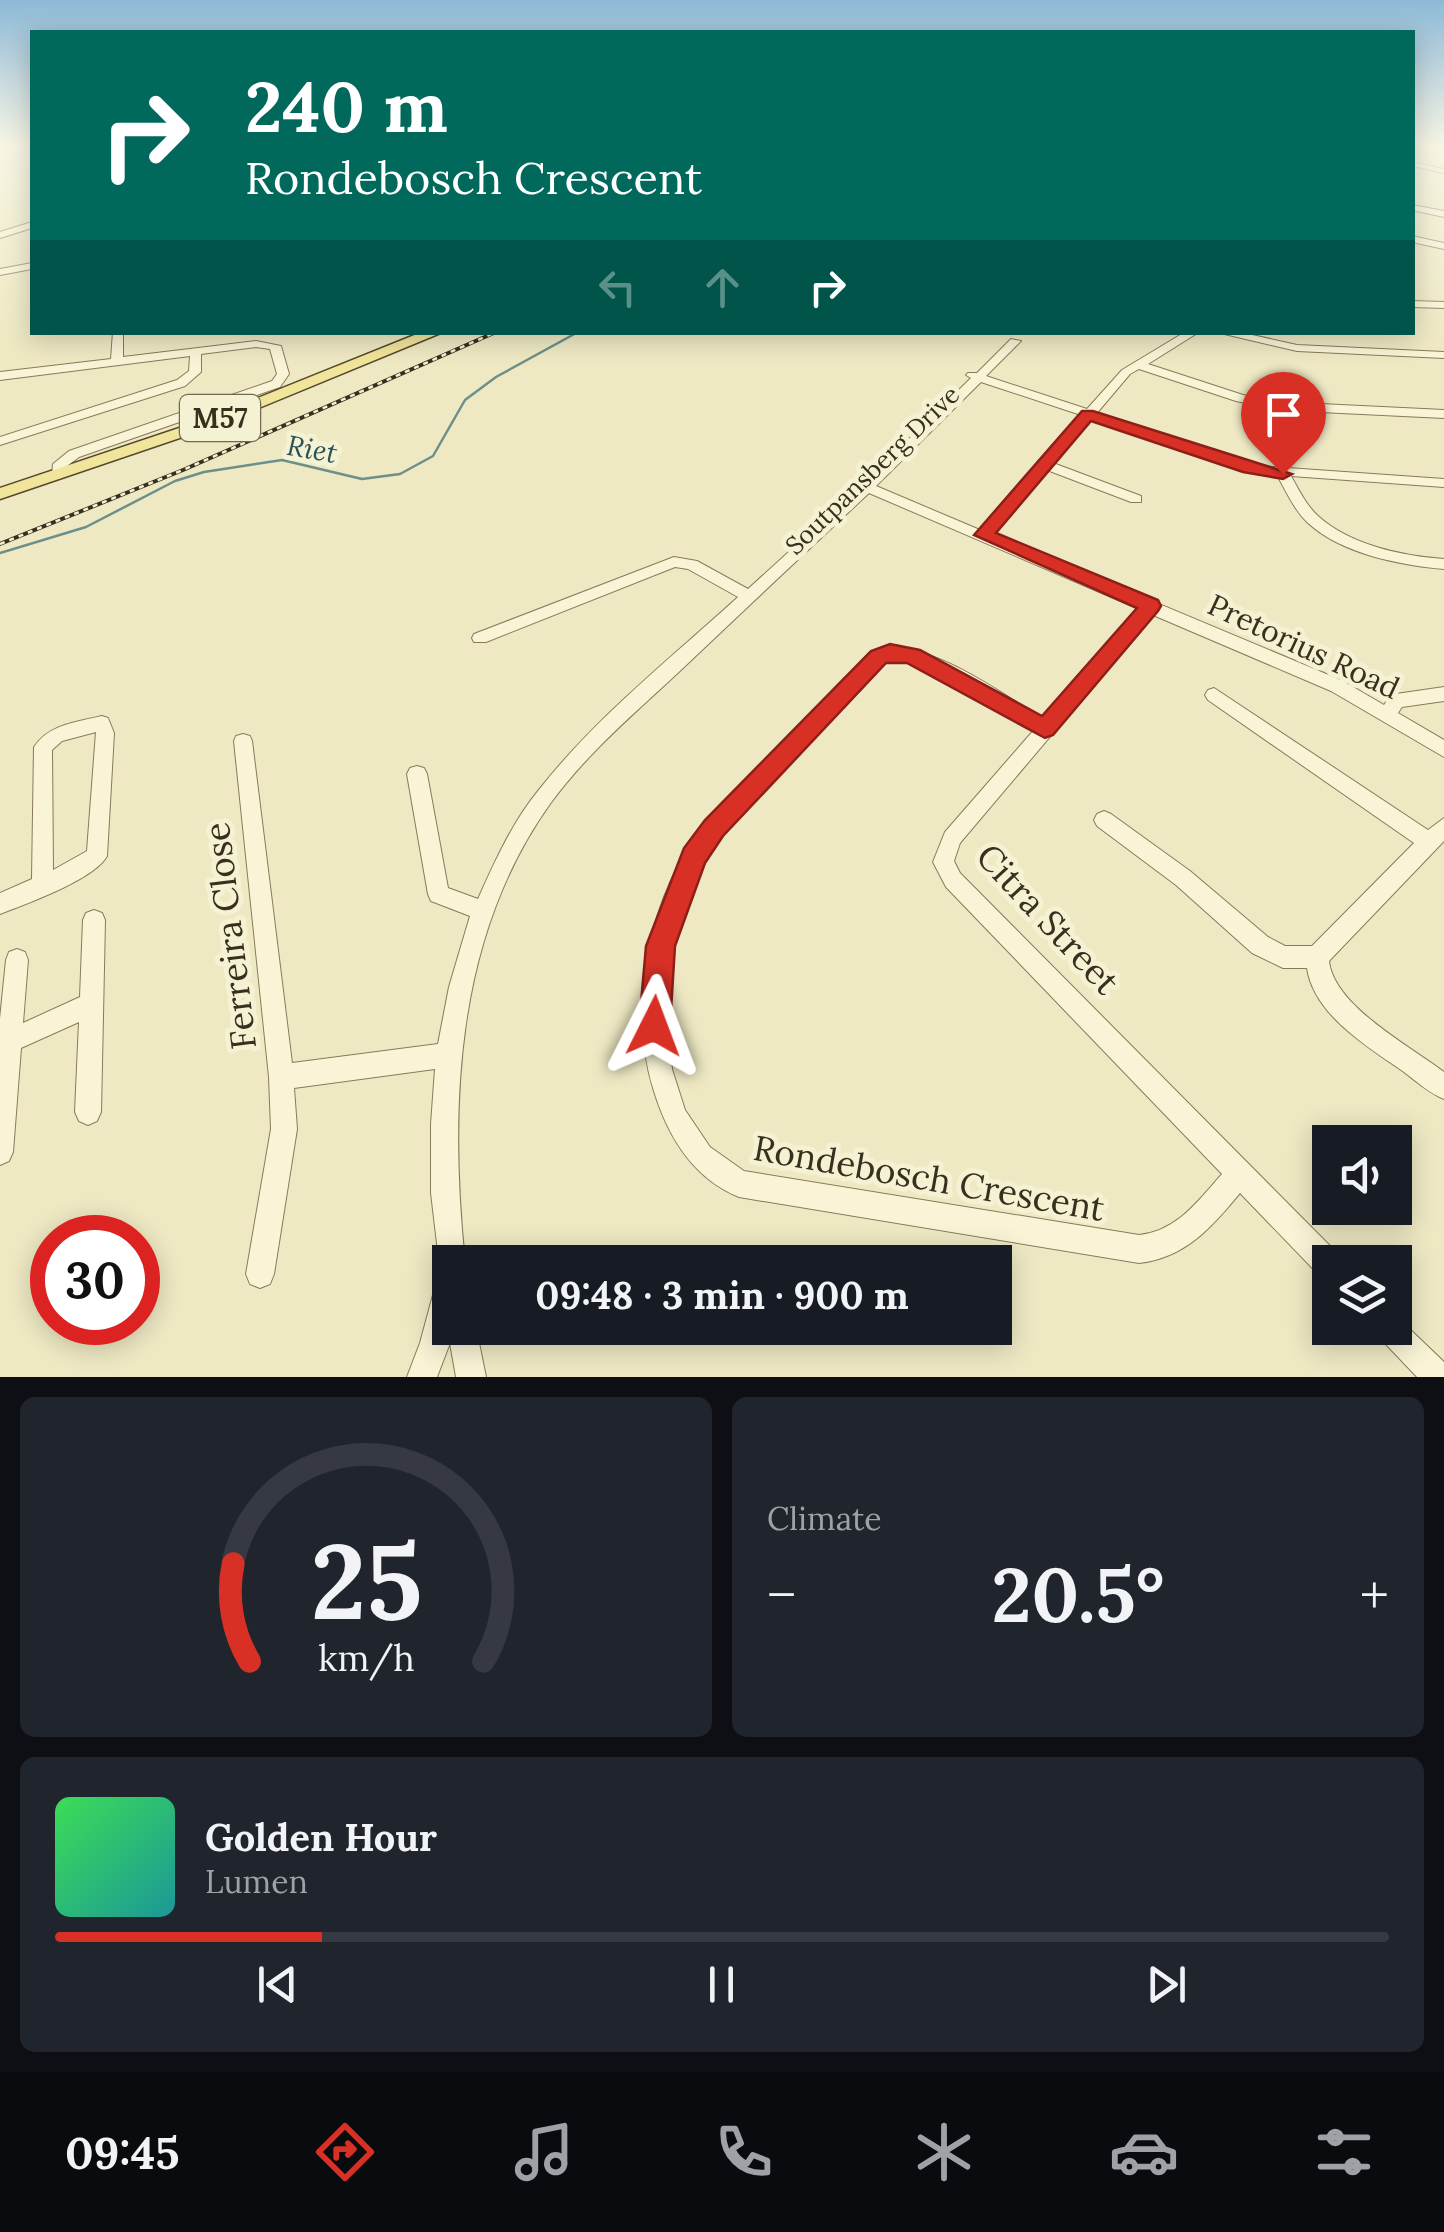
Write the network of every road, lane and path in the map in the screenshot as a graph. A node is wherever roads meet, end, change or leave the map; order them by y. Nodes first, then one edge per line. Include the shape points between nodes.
1 (30, 226) edge
2 (0, 235) edge
3 (1415, 240) edge
4 (1444, 246) edge
5 (30, 266) edge
6 (0, 272) edge
7 (1415, 304) edge
8 (1444, 306) edge
9 (118, 335) edge
10 (429, 335) edge
11 (1189, 335) edge
12 (1234, 335) edge
13 (1021, 337) edge
14 (255, 338) edge
15 (196, 352) junction
16 (1444, 355) edge
17 (117, 361) junction
18 (991, 364) junction
19 (1139, 364) junction
20 (0, 376) edge
21 (975, 376) junction
22 (998, 384) junction
23 (1444, 414) edge
24 (1088, 415) junction
25 (0, 440) edge
26 (63, 464) junction
27 (1044, 464) junction
28 (1283, 474) junction
29 (1444, 482) edge
30 (863, 485) junction
31 (0, 492) edge
32 (1136, 499) dead end
33 (984, 535) junction
34 (1444, 564) edge
35 (744, 599) junction
36 (1151, 606) junction
37 (480, 638) dead end
38 (1444, 694) edge
39 (1214, 695) dead end
40 (1388, 714) junction
41 (1045, 728) junction
42 (242, 741) dead end
43 (1444, 749) edge
44 (418, 774) dead end
45 (1104, 820) dead end
46 (1436, 834) edge
47 (42, 884) junction
48 (0, 904) edge
49 (483, 911) junction
50 (94, 920) dead end
51 (1317, 957) junction
52 (17, 960) dead end
53 (92, 1004) junction
54 (10, 1040) junction
55 (446, 1055) junction
56 (281, 1077) junction
57 (1444, 1087) edge
58 (88, 1112) dead end
59 (0, 1152) edge
60 (1240, 1173) junction
61 (449, 1245) edge
62 (1312, 1247) edge
63 (260, 1274) dead end
64 (434, 1345) edge
65 (465, 1345) edge
66 (1407, 1345) edge
67 (422, 1377) edge
68 (471, 1377) edge
69 (1438, 1377) edge

1 - 2 street
3 - 4 street
5 - 6 street
7 - 8 street
9 - 17 street
10 - 26 main road, M57 via 84,467
11 - 19 street
12 - 16 street via 1296,348
13 - 18 street, Soutpansberg Drive
13 - 21 street, Soutpansberg Drive
14 - 15 street
14 - 26 street via 275,346 283,374 276,384
15 - 17 street
15 - 25 street via 195,372 181,383
17 - 20 street
18 - 21 street, Soutpansberg Drive
18 - 22 street
19 - 23 street via 1268,404
19 - 24 street
21 - 22 street
21 - 30 street, Soutpansberg Drive
22 - 24 street
24 - 27 street
24 - 28 street
26 - 31 main road
27 - 32 street
27 - 33 street
28 - 29 street
28 - 34 street via 1311,517 1330,532 1400,557
30 - 33 street, Pretorius Road
30 - 35 street, Soutpansberg Drive
33 - 36 street, Pretorius Road
35 - 37 street via 692,565 674,562
35 - 49 street, Soutpansberg Drive via 572,761 520,833
36 - 40 street, Pretorius Road
36 - 41 street, Citra Street
38 - 40 street via 1396,701
39 - 46 street
40 - 43 street, Pretorius Road
41 - 60 street, Citra Street via 946,847 946,870
41 - 60 street, Rondebosch Crescent via 923,660 884,654 714,828 680,886 654,1000 658,1054 682,1129 706,1163 739,1184 1139,1249 1175,1240
42 - 56 street, Ferreira Close
44 - 49 street via 440,894
45 - 51 street via 1260,945 1283,957
46 - 51 street
47 - 47 street via 43,747 56,735 102,723 97,856
47 - 48 street
49 - 55 street, Soutpansberg Drive
50 - 53 street
51 - 57 street via 1320,980 1335,1004
52 - 54 street
53 - 54 street
53 - 58 street
54 - 59 street
55 - 56 street, Ferreira Close
55 - 61 street, Soutpansberg Drive via 441,1156
56 - 63 street via 284,1130
60 - 62 street, Citra Street
64 - 67 street
65 - 68 street
66 - 69 street

